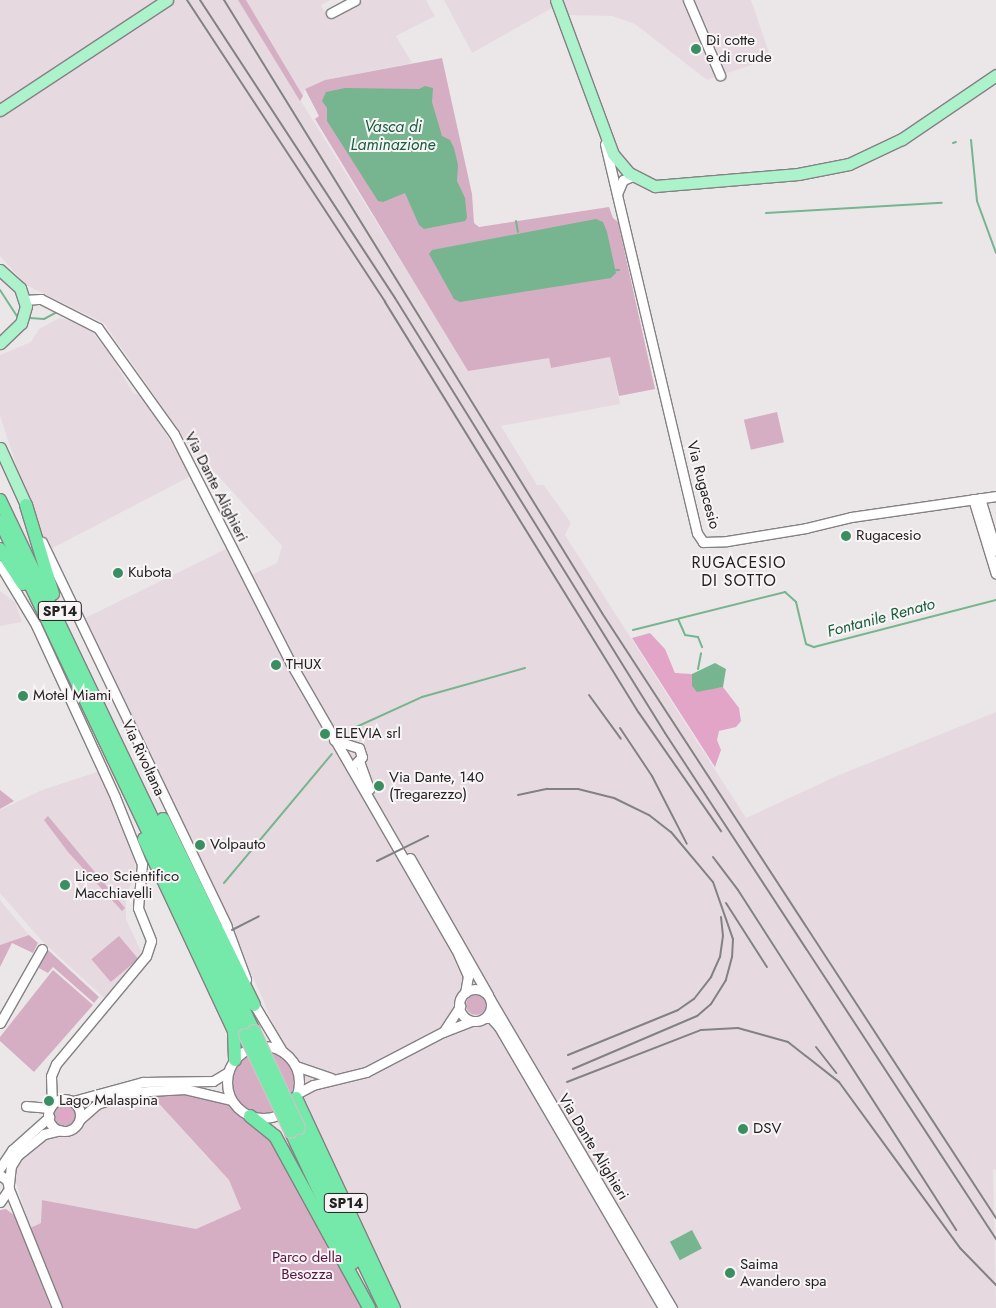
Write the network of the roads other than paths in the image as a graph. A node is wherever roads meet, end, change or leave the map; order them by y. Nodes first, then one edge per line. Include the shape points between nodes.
1 (167, 0) edge
2 (355, 0) edge
3 (556, 0) edge
4 (688, 0) edge
5 (331, 14) dead end
6 (720, 75) dead end
7 (996, 75) edge
8 (595, 106) junction
9 (0, 110) edge
10 (629, 177) junction
11 (617, 197) junction
12 (0, 270) edge
13 (25, 300) junction
14 (2, 339) edge
15 (0, 448) edge
16 (996, 496) edge
17 (976, 498) junction
18 (0, 500) edge
19 (26, 505) junction
20 (0, 521) edge
21 (0, 549) edge
22 (996, 551) edge
23 (0, 564) edge
24 (996, 574) edge
25 (71, 668) junction
26 (103, 714) junction
27 (100, 728) junction
28 (117, 741) junction
29 (346, 750) junction
30 (355, 762) junction
31 (458, 947) junction
32 (42, 949) dead end
33 (465, 993) junction
34 (489, 997) junction
35 (254, 1006) junction
36 (460, 1006) junction
37 (485, 1018) junction
38 (472, 1020) junction
39 (0, 1023) edge
40 (443, 1032) junction
41 (249, 1033) junction
42 (282, 1051) junction
43 (235, 1060) junction
44 (296, 1066) junction
45 (228, 1072) junction
46 (341, 1079) junction
47 (297, 1096) junction
48 (231, 1100) junction
49 (73, 1101) junction
50 (50, 1111) junction
51 (250, 1116) junction
52 (80, 1119) junction
53 (61, 1130) junction
54 (295, 1130) junction
55 (0, 1168) edge
56 (0, 1175) edge
57 (9, 1187) junction
58 (0, 1202) edge
59 (24, 1222) junction
60 (57, 1308) edge
61 (369, 1308) edge
62 (375, 1308) edge
63 (385, 1308) edge
64 (394, 1308) edge
65 (663, 1308) edge
66 (672, 1308) edge

1 - 9 main road
2 - 5 street
3 - 8 main road
4 - 6 street
7 - 10 main road via 892,145 827,170 666,187
8 - 10 main road via 613,154
8 - 11 street
10 - 11 street via 621,182
11 - 17 street, Via Rugacesio via 698,533 703,542 720,542
12 - 13 main road via 17,284
13 - 14 main road via 23,320
13 - 29 street, Via Dante Alighieri via 42,298 98,328 174,434 333,740
15 - 19 main road
16 - 17 street, Via Rugacesio
17 - 22 street
17 - 24 street
18 - 26 highway, Via Rivoltana / SP14
19 - 26 highway, SP14 via 54,597
19 - 35 street via 226,925 239,954
20 - 25 highway, Via Rivoltana / SP14
21 - 25 highway, SP14
23 - 50 street via 36,625 116,797 142,864 138,908 151,942 146,956 56,1064 51,1076
25 - 27 highway, Via Rivoltana / SP14
26 - 28 highway, Via Rivoltana / SP14
27 - 41 highway, Via Rivoltana / SP14
27 - 43 highway, SP14 via 108,757 154,862 234,1031
28 - 35 highway, SP14 via 135,766
28 - 41 highway, Via Rivoltana / SP14
29 - 30 street
29 - 30 street via 360,748 362,755
30 - 31 street, Via Dante Alighieri via 396,841
31 - 33 street, Via Dante Alighieri via 468,976
31 - 34 street, Via Dante Alighieri
32 - 39 street
33 - 34 street via 477,989
33 - 36 street
34 - 37 street via 491,1010
34 - 66 street, Via Dante Alighieri
35 - 42 street, SP14
36 - 38 street via 464,1016
36 - 40 street
37 - 38 street
37 - 65 street, Via Dante Alighieri via 491,1018 499,1027
38 - 40 street
40 - 46 street via 376,1067
41 - 54 highway, SP14, bridge
42 - 43 street via 269,1046 255,1047
42 - 44 street
43 - 45 street
44 - 46 street via 322,1078
44 - 47 street via 300,1081
45 - 48 street
45 - 49 street via 216,1080 143,1082
46 - 47 street via 313,1085
47 - 51 street via 288,1109 275,1117
47 - 64 highway, SP14
48 - 51 street
48 - 52 street via 185,1089 132,1092 97,1104
49 - 50 street via 63,1099
49 - 52 street
50 - 53 street via 54,1127
50 - 55 street via 12,1150
51 - 61 highway, SP14 via 275,1136
52 - 53 street via 74,1127
53 - 57 street via 44,1134 18,1155 11,1166
54 - 62 highway, SP14
54 - 63 highway, SP14
56 - 57 street
57 - 58 street
57 - 59 street
58 - 59 street via 14,1208
59 - 60 street

